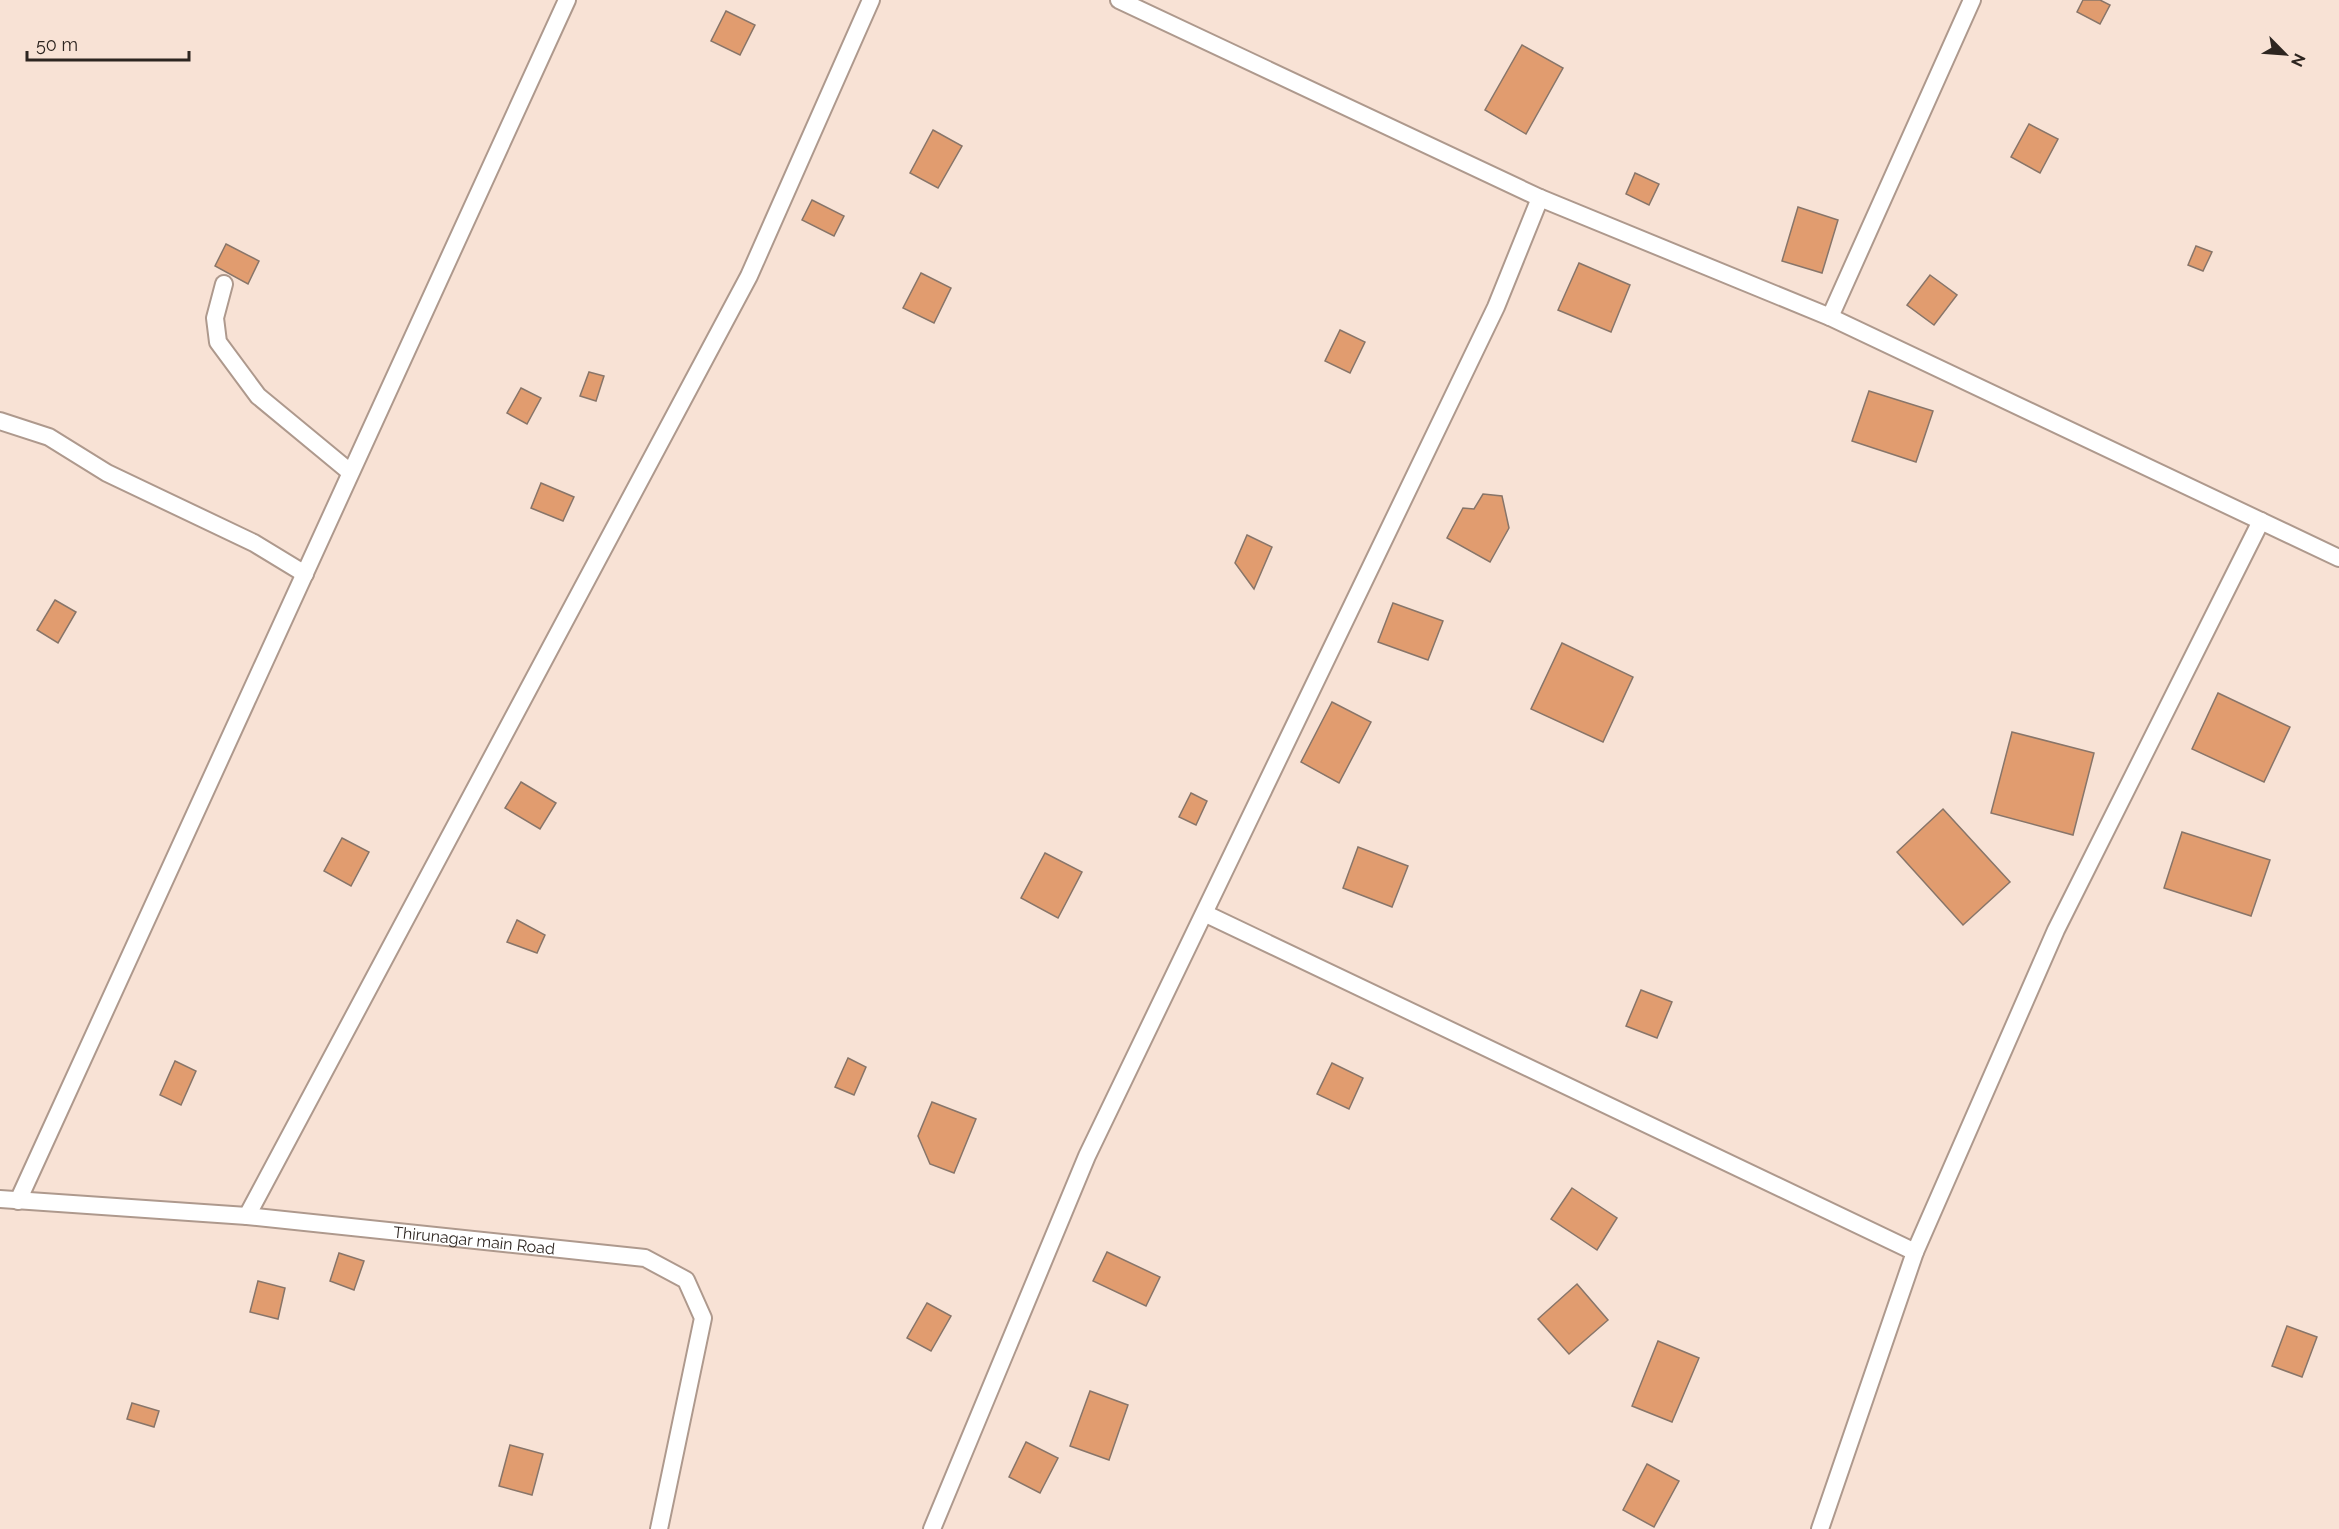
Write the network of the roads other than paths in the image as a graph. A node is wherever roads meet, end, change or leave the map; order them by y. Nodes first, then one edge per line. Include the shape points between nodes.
1 (567, 0) edge
2 (870, 0) edge
3 (1119, 0) edge
4 (1972, 0) edge
5 (1540, 198) junction
6 (224, 284) dead end
7 (1830, 317) junction
8 (0, 421) edge
9 (350, 471) junction
10 (2261, 521) junction
11 (2339, 558) edge
12 (305, 574) junction
13 (1206, 914) junction
14 (0, 1199) edge
15 (18, 1200) junction
16 (247, 1216) junction
17 (1916, 1252) junction
18 (659, 1529) edge
19 (932, 1529) edge
20 (1820, 1529) edge

1 - 9 street
2 - 16 street via 749,276
3 - 5 street
4 - 7 street
5 - 7 street
5 - 13 street via 1496,307
6 - 9 street via 215,318 218,342 258,396
7 - 10 street
8 - 12 street via 49,437 107,472 254,543
9 - 12 street
10 - 11 street
10 - 17 street via 2056,930
12 - 15 street
13 - 17 street
13 - 19 street via 1087,1156
14 - 15 street, Thirunagar main Road
15 - 16 street, Thirunagar main Road
16 - 18 street, Thirunagar main Road via 645,1258 686,1280 703,1318
17 - 20 street

